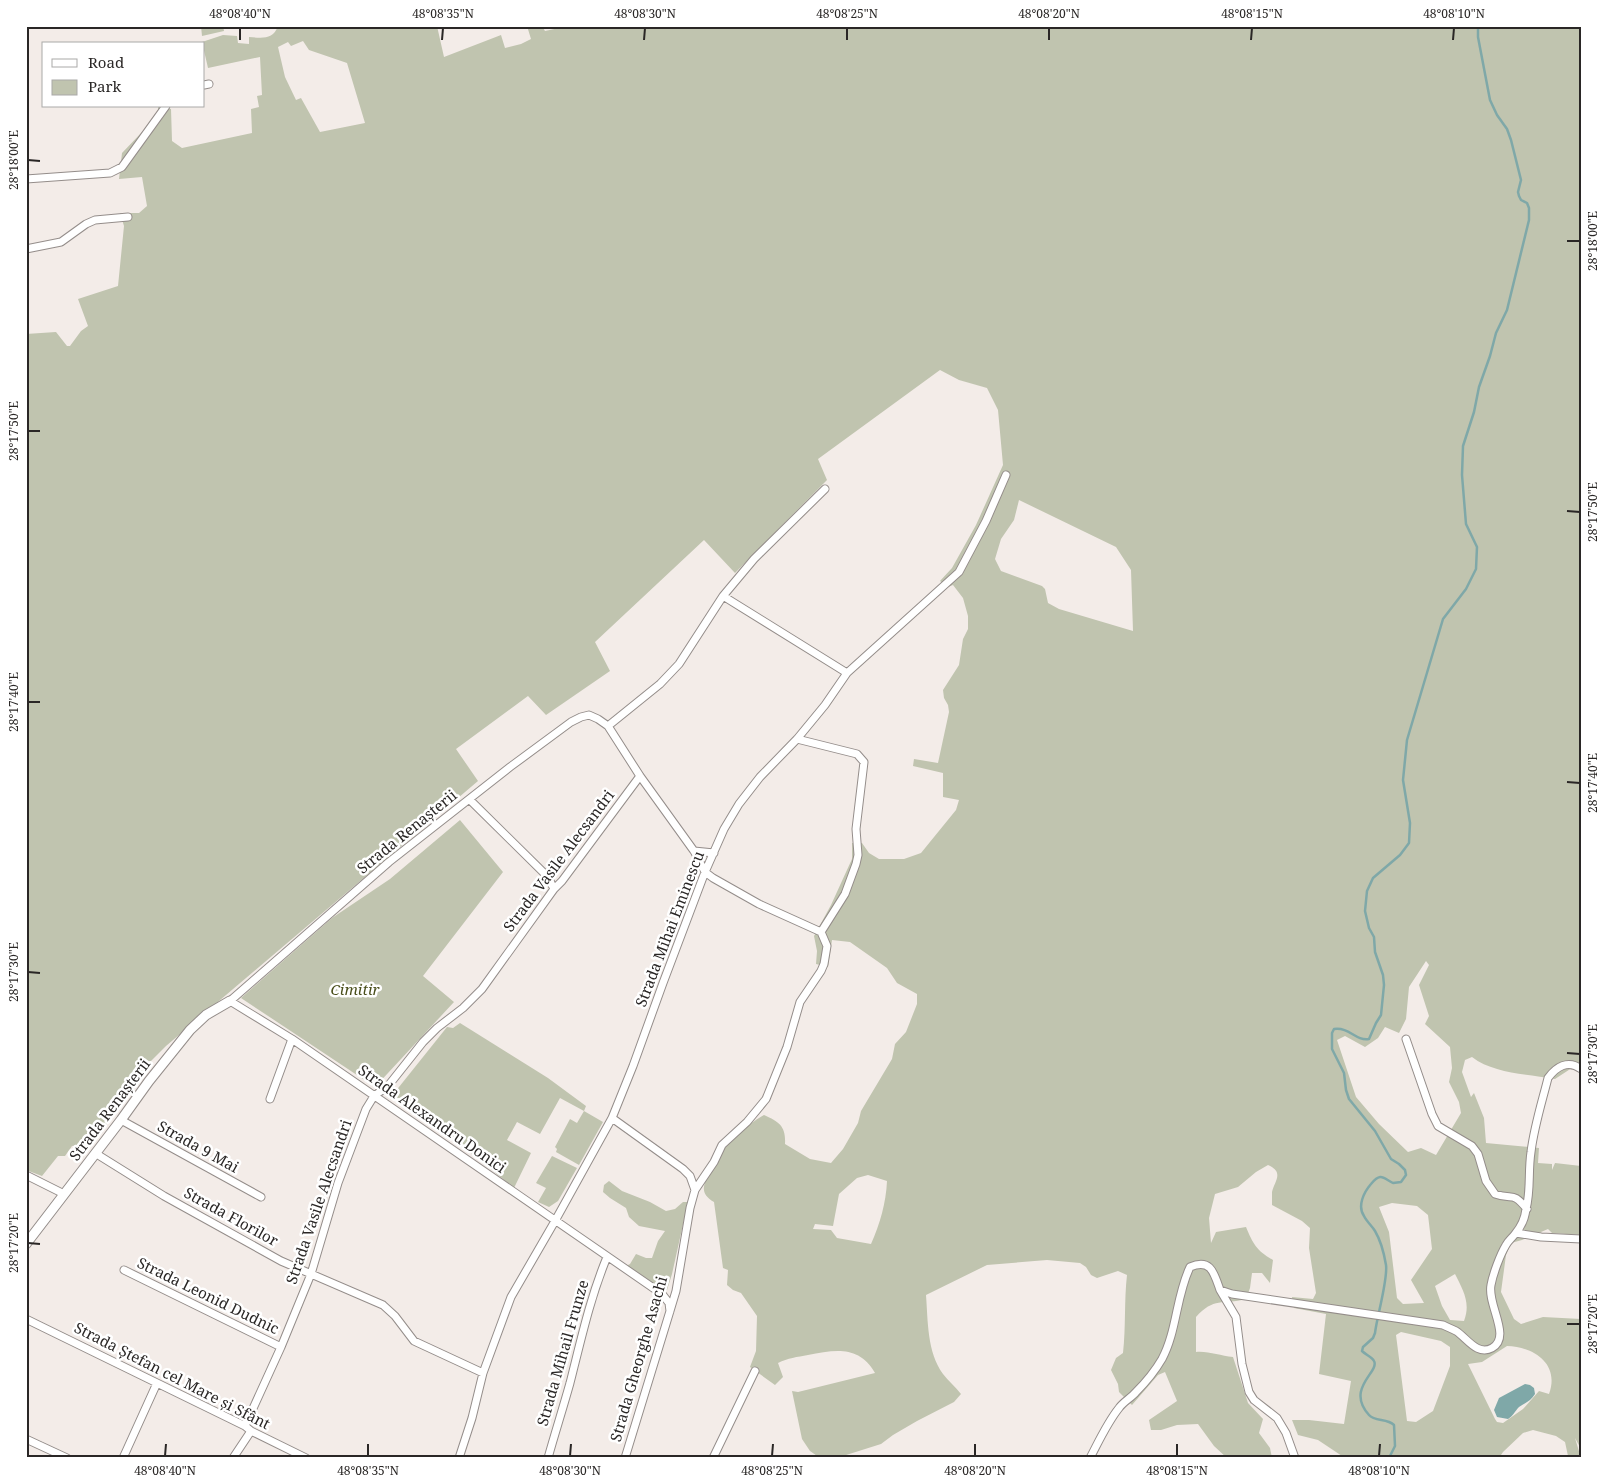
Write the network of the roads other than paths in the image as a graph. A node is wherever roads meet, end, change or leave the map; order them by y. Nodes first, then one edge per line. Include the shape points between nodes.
1 (165, 108) edge
2 (26, 179) edge
3 (128, 217) dead end
4 (26, 249) edge
5 (1006, 475) dead end
6 (825, 489) dead end
7 (723, 596) junction
8 (846, 673) junction
9 (608, 726) junction
10 (797, 739) junction
11 (640, 776) junction
12 (470, 800) junction
13 (694, 851) junction
14 (714, 853) junction
15 (705, 872) junction
16 (554, 889) junction
17 (821, 932) junction
18 (230, 1001) junction
19 (1406, 1038) dead end
20 (292, 1039) junction
21 (1581, 1069) edge
22 (374, 1096) junction
23 (270, 1098) dead end
24 (612, 1118) junction
25 (121, 1120) junction
26 (95, 1153) junction
27 (26, 1175) edge
28 (695, 1190) junction
29 (64, 1194) junction
30 (261, 1197) dead end
31 (1526, 1209) junction
32 (555, 1221) junction
33 (1516, 1233) junction
34 (1581, 1239) edge
35 (26, 1244) edge
36 (607, 1257) junction
37 (124, 1270) dead end
38 (310, 1274) junction
39 (1220, 1290) junction
40 (670, 1311) junction
41 (26, 1319) edge
42 (281, 1347) junction
43 (755, 1371) dead end
44 (484, 1372) junction
45 (157, 1383) junction
46 (248, 1428) junction
47 (26, 1439) edge
48 (66, 1458) edge
49 (123, 1458) edge
50 (233, 1458) edge
51 (306, 1458) edge
52 (459, 1458) edge
53 (548, 1458) edge
54 (624, 1458) edge
55 (713, 1458) edge
56 (1090, 1458) edge
57 (1295, 1458) edge

1 - 2 street via 116,171
3 - 4 street via 96,220 60,242
5 - 8 street, Strada Mihai Eminescu via 959,572
6 - 7 street via 754,559
7 - 8 street
7 - 9 street via 679,664 660,684
8 - 10 street, Strada Mihai Eminescu
9 - 11 street
9 - 12 street, Strada Renașterii via 589,715 582,717 510,767
10 - 14 street, Strada Mihai Eminescu via 739,804
10 - 17 street via 857,754 862,758 864,767 856,829 856,864 845,894
11 - 13 street
11 - 16 street, Strada Vasile Alecsandri
12 - 16 street via 548,877
12 - 18 street, Strada Renașterii via 389,862
13 - 14 street
13 - 15 street
14 - 15 street, Strada Mihai Eminescu
15 - 17 street via 759,904
15 - 24 street, Strada Mihai Eminescu
16 - 22 street, Strada Vasile Alecsandri via 482,989 437,1028 388,1086
17 - 28 street, Strada Gheorghe Asachi via 827,946 824,964 800,1002 787,1047 766,1099 722,1145
18 - 20 street, Strada Alexandru Donici
18 - 25 street, Strada Renașterii via 206,1014 190,1030
19 - 31 street via 1438,1126 1472,1146 1478,1154 1486,1182 1495,1194 1518,1198
20 - 22 street, Strada Alexandru Donici
20 - 23 street
21 - 31 street via 1561,1065 1548,1078 1531,1152
22 - 32 street, Strada Alexandru Donici
22 - 38 street, Strada Vasile Alecsandri via 338,1183
24 - 28 street via 684,1169
24 - 32 street, Strada Mihai Eminescu
25 - 26 street, Strada Renașterii
25 - 30 street, Strada 9 Mai
26 - 29 street, Strada Renașterii
26 - 38 street, Strada Florilor via 216,1226
27 - 29 street
28 - 40 street, Strada Gheorghe Asachi
29 - 35 street, Strada Renașterii
31 - 33 street
32 - 36 street, Strada Alexandru Donici
32 - 44 street, Strada Mihai Eminescu via 511,1297
33 - 34 street via 1541,1238
33 - 39 street via 1506,1244 1491,1285 1501,1337 1490,1349 1473,1347 1458,1332 1443,1325
36 - 40 street, Strada Alexandru Donici via 662,1294 669,1302
36 - 53 street, Strada Mihail Frunze via 594,1287
37 - 42 street, Strada Leonid Dudnic
38 - 42 street, Strada Vasile Alecsandri
38 - 44 street, Strada Florilor via 383,1305 414,1341
39 - 56 street via 1207,1265 1190,1267 1183,1280 1163,1357 1154,1373 1120,1406
39 - 57 street via 1236,1317 1249,1392 1277,1418
40 - 54 street, Strada Gheorghe Asachi
41 - 45 street, Strada Ștefan cel Mare și Sfânt
42 - 46 street, Strada Vasile Alecsandri
43 - 55 street
44 - 52 street, Strada Mihai Eminescu
45 - 46 street, Strada Ștefan cel Mare și Sfânt
45 - 49 street
46 - 50 street, Strada Vasile Alecsandri
46 - 51 street, Strada Ștefan cel Mare și Sfânt
47 - 48 street

